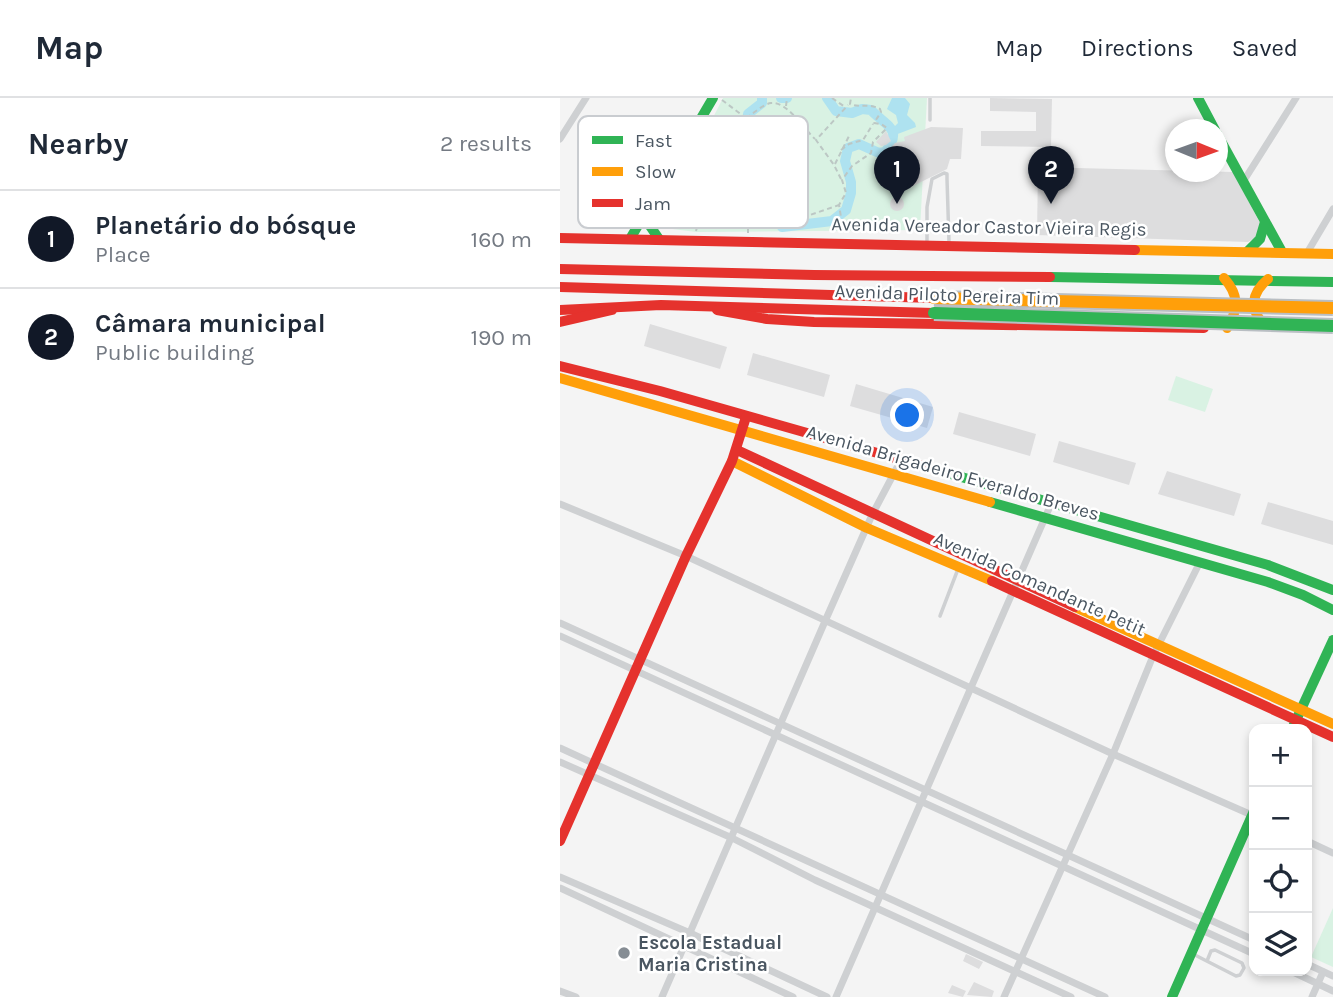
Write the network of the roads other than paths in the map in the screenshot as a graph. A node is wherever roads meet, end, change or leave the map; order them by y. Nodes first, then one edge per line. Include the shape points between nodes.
1 (586, 98) edge
2 (930, 98) edge
3 (1198, 98) edge
4 (1296, 98) edge
5 (713, 99) edge
6 (703, 116) edge
7 (1209, 119) edge
8 (930, 120) dead end
9 (560, 139) edge
10 (1228, 155) edge
11 (1243, 183) junction
12 (1333, 209) edge
13 (1265, 222) junction
14 (637, 228) edge
15 (651, 228) edge
16 (560, 238) edge
17 (630, 239) junction
18 (659, 239) junction
19 (927, 244) junction
20 (949, 244) junction
21 (1247, 252) junction
22 (1282, 252) junction
23 (1307, 253) junction
24 (1333, 254) edge
25 (560, 269) edge
26 (1224, 278) junction
27 (1268, 279) junction
28 (1333, 282) edge
29 (560, 287) edge
30 (708, 306) junction
31 (618, 308) junction
32 (1333, 308) edge
33 (560, 310) edge
34 (560, 322) edge
35 (1227, 328) junction
36 (1267, 328) junction
37 (1333, 328) edge
38 (560, 366) edge
39 (560, 379) edge
40 (744, 424) junction
41 (735, 456) junction
42 (901, 460) junction
43 (894, 474) junction
44 (1051, 504) junction
45 (560, 505) edge
46 (872, 515) junction
47 (1044, 518) junction
48 (867, 528) junction
49 (686, 556) junction
50 (1200, 562) junction
51 (959, 567) junction
52 (1018, 579) junction
53 (1333, 590) edge
54 (1013, 592) junction
55 (1333, 610) edge
56 (940, 617) dead end
57 (826, 619) junction
58 (1093, 621) junction
59 (560, 623) edge
60 (560, 636) edge
61 (1333, 640) edge
62 (1156, 650) junction
63 (641, 658) junction
64 (635, 671) junction
65 (971, 687) junction
66 (1297, 720) edge
67 (783, 723) junction
68 (1333, 724) edge
69 (777, 736) junction
70 (1333, 737) edge
71 (560, 748) edge
72 (1113, 754) junction
73 (560, 761) edge
74 (591, 769) junction
75 (928, 791) junction
76 (923, 802) junction
77 (1249, 812) edge
78 (1249, 825) edge
79 (737, 828) junction
80 (732, 838) junction
81 (560, 841) edge
82 (1312, 843) edge
83 (1333, 853) edge
84 (1067, 855) junction
85 (1062, 866) junction
86 (560, 877) edge
87 (560, 888) edge
88 (882, 895) junction
89 (876, 908) junction
90 (1204, 924) junction
91 (690, 933) junction
92 (1249, 938) edge
93 (685, 945) junction
94 (1249, 951) edge
95 (1191, 953) junction
96 (1022, 958) junction
97 (1207, 961) junction
98 (1312, 966) edge
99 (1016, 971) junction
100 (1323, 972) junction
101 (1301, 976) edge
102 (1333, 976) edge
103 (1318, 984) junction
104 (1333, 990) edge
105 (560, 991) edge
106 (576, 997) edge
107 (662, 997) edge
108 (793, 997) edge
109 (827, 997) edge
110 (836, 997) edge
111 (1004, 997) edge
112 (1071, 997) edge
113 (1105, 997) edge
114 (1172, 997) edge
115 (1312, 997) edge

1 - 9 street
2 - 8 lane
3 - 7 main road
4 - 11 street
5 - 6 main road
10 - 11 main road
11 - 13 main road
12 - 23 street
13 - 21 main road via 1260,239
13 - 22 main road
14 - 17 main road
15 - 18 main road
16 - 17 main road, Avenida Vereador Castor Vieira Regis
17 - 18 main road, Avenida Vereador Castor Vieira Regis
18 - 19 main road, Avenida Vereador Castor Vieira Regis
19 - 20 main road, Avenida Vereador Castor Vieira Regis
19 - 20 lane via 932,179 944,173
20 - 21 main road, Avenida Vereador Castor Vieira Regis
21 - 22 main road, Avenida Vereador Castor Vieira Regis
22 - 23 main road, Avenida Vereador Castor Vieira Regis
23 - 24 main road, Avenida Vereador Castor Vieira Regis
25 - 26 main road
26 - 27 main road
26 - 35 main road via 1237,295 1237,313
27 - 28 main road
27 - 36 main road via 1258,286 1254,297 1256,317
29 - 32 main road, Avenida Piloto Pereira Tim, bridge
30 - 31 main road, Avenida Piloto Pereira Tim
30 - 35 main road via 746,316 814,322
30 - 37 main road, Avenida Piloto Pereira Tim, bridge
31 - 33 main road, Avenida Piloto Pereira Tim
31 - 34 main road
35 - 36 main road
36 - 37 main road
38 - 40 main road, Avenida Brigadeiro Everaldo Breves via 660,391
39 - 40 main road, Avenida Brigadeiro Everaldo Breves
40 - 41 main road
40 - 42 main road, Avenida Brigadeiro Everaldo Breves
40 - 43 main road, Avenida Brigadeiro Everaldo Breves
41 - 46 main road, Avenida Comandante Petit
41 - 48 main road, Avenida Comandante Petit
41 - 49 main road
42 - 43 street
42 - 44 main road, Avenida Brigadeiro Everaldo Breves
43 - 46 street
43 - 47 main road, Avenida Brigadeiro Everaldo Breves
44 - 47 street
44 - 53 main road, Avenida Brigadeiro Everaldo Breves via 1268,565
45 - 49 street
46 - 48 street
46 - 52 main road, Avenida Comandante Petit
47 - 50 main road, Avenida Brigadeiro Everaldo Breves
47 - 52 street
48 - 51 main road, Avenida Comandante Petit
48 - 57 street
49 - 57 street
49 - 63 main road
50 - 55 main road, Avenida Brigadeiro Everaldo Breves via 1280,586
50 - 62 street
51 - 54 main road, Avenida Comandante Petit
51 - 56 lane
52 - 54 street
52 - 58 main road, Avenida Comandante Petit
54 - 58 main road, Avenida Comandante Petit
54 - 65 street
57 - 65 street
57 - 67 street
58 - 62 main road, Avenida Comandante Petit
59 - 63 street
60 - 64 street
61 - 66 main road
62 - 66 main road, Avenida Comandante Petit
62 - 72 street
63 - 64 main road
63 - 67 street
64 - 69 street
64 - 74 main road
65 - 72 street
65 - 75 street
66 - 68 main road, Avenida Comandante Petit
66 - 70 main road, Avenida Comandante Petit
67 - 69 street
67 - 75 street
69 - 76 street
69 - 79 street
71 - 74 street
72 - 77 street
72 - 84 street
73 - 74 street
74 - 79 street
74 - 80 street
74 - 81 main road
75 - 76 street
75 - 84 street
76 - 85 street
76 - 88 street
78 - 90 main road
79 - 80 street
79 - 88 street
80 - 89 street
80 - 91 street
82 - 83 street
84 - 85 street
84 - 90 street
85 - 90 street
85 - 96 street
86 - 91 street
87 - 93 street
88 - 89 street
88 - 96 street
89 - 99 street
89 - 110 street
90 - 92 street
90 - 94 street
90 - 95 main road
91 - 93 street
91 - 109 street
93 - 107 street
93 - 108 street
95 - 97 lane
95 - 114 main road
96 - 99 street
96 - 113 street
97 - 97 lane via 1236,976 1244,968 1215,950
98 - 100 street
99 - 111 street
99 - 112 street
100 - 102 street
100 - 103 street
101 - 103 street
103 - 104 street
103 - 115 street
105 - 106 street

